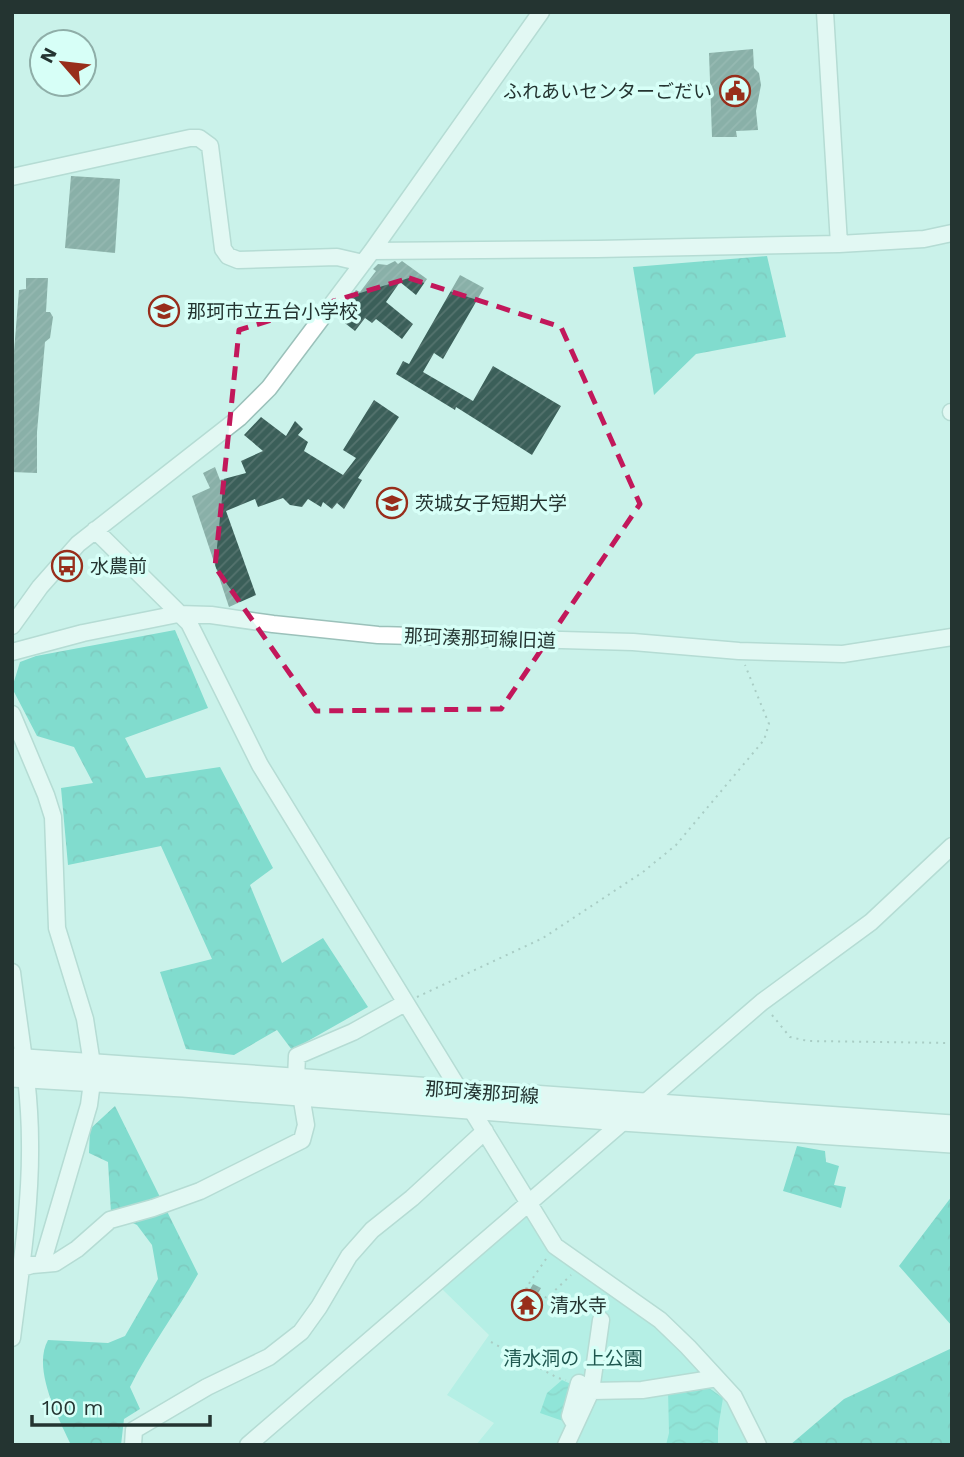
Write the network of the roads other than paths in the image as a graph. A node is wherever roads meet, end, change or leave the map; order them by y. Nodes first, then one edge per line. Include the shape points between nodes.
1 (541, 12) edge
2 (825, 12) edge
3 (12, 177) edge
4 (952, 233) edge
5 (839, 244) junction
6 (368, 257) junction
7 (95, 530) junction
8 (178, 614) junction
9 (12, 626) edge
10 (952, 637) edge
11 (12, 652) edge
12 (12, 714) edge
13 (952, 846) edge
14 (12, 972) edge
15 (405, 1003) junction
16 (19, 1068) edge
17 (92, 1073) junction
18 (298, 1087) junction
19 (465, 1099) junction
20 (644, 1104) junction
21 (622, 1120) junction
22 (952, 1126) edge
23 (485, 1130) junction
24 (952, 1142) edge
25 (528, 1204) junction
26 (42, 1264) junction
27 (16, 1270) edge
28 (601, 1320) dead end
29 (12, 1338) edge
30 (711, 1379) dead end
31 (584, 1387) junction
32 (133, 1445) edge
33 (248, 1445) edge
34 (565, 1445) edge
35 (758, 1445) edge

1 - 6 street
2 - 5 street
3 - 6 street via 199,138 210,146 223,249 228,256 238,260
4 - 5 street
5 - 6 street
6 - 7 street via 256,403
7 - 8 street
7 - 9 street via 52,572
8 - 10 street, 那珂湊那珂線旧道 via 377,635 633,642 739,651 843,654
8 - 11 street, 那珂湊那珂線旧道
8 - 15 street via 189,623 260,765
12 - 17 street via 53,817 57,928 85,1019
13 - 20 street via 871,922 762,1002
14 - 16 street
15 - 18 street via 297,1056
15 - 19 street
16 - 17 main road, 那珂湊那珂線
16 - 27 street via 30,1164
17 - 18 main road, 那珂湊那珂線
17 - 26 street via 89,1105
18 - 19 main road, 那珂湊那珂線
18 - 26 street via 306,1125 302,1140 200,1191 110,1220 55,1264
19 - 20 main road, 那珂湊那珂線
19 - 21 main road, 那珂湊那珂線
19 - 23 street
20 - 21 street
20 - 22 main road, 那珂湊那珂線
21 - 24 main road, 那珂湊那珂線
21 - 25 street
23 - 25 street
23 - 32 street via 372,1230 349,1256 301,1332 269,1357 134,1430
25 - 33 street
25 - 35 street via 555,1246 660,1320 688,1347 734,1397
26 - 27 street
27 - 29 street
28 - 31 street
30 - 31 street via 642,1390
31 - 34 street via 570,1416 574,1423

